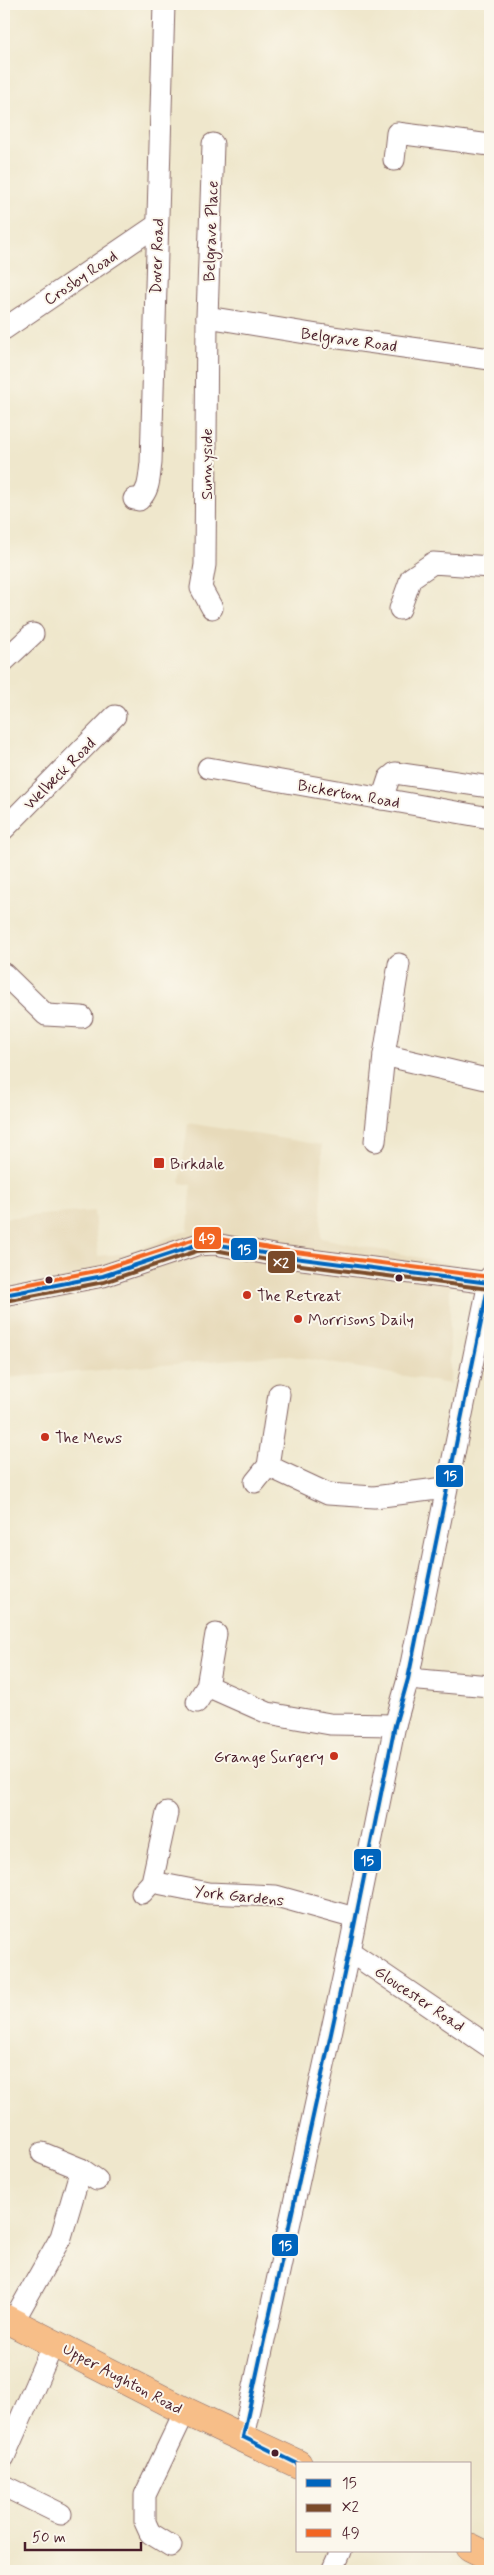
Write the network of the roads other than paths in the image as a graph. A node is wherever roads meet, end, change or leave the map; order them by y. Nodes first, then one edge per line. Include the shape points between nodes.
1 (164, 4) edge
2 (213, 144) dead end
3 (490, 145) edge
4 (394, 160) dead end
5 (157, 225) junction
6 (207, 317) junction
7 (4, 329) edge
8 (490, 359) edge
9 (134, 499) dead end
10 (490, 567) edge
11 (212, 608) dead end
12 (400, 609) dead end
13 (33, 634) dead end
14 (4, 661) edge
15 (115, 716) dead end
16 (208, 768) dead end
17 (490, 787) edge
18 (382, 799) junction
19 (489, 813) edge
20 (4, 829) edge
21 (399, 964) dead end
22 (4, 974) edge
23 (82, 1017) dead end
24 (384, 1055) junction
25 (490, 1080) edge
26 (375, 1141) dead end
27 (490, 1281) edge
28 (4, 1295) edge
29 (279, 1394) dead end
30 (445, 1488) junction
31 (216, 1634) dead end
32 (408, 1679) junction
33 (490, 1686) edge
34 (395, 1725) junction
35 (167, 1813) dead end
36 (355, 1918) junction
37 (349, 1951) junction
38 (490, 2047) edge
39 (42, 2153) dead end
40 (8, 2320) edge
41 (54, 2342) junction
42 (185, 2411) junction
43 (243, 2437) junction
44 (4, 2457) edge
45 (296, 2463) edge
46 (4, 2486) edge
47 (61, 2514) dead end
48 (171, 2546) dead end
49 (472, 2548) edge
50 (341, 2552) edge
51 (490, 2557) edge
52 (332, 2571) edge

1 - 5 street, Dover Road
2 - 6 street, Belgrave Place
3 - 4 street via 389,131
5 - 7 street, Crosby Road
5 - 9 street, Dover Road via 151,463 145,494 139,500
6 - 8 street, Belgrave Road
6 - 11 street, Sunnyside via 205,565 201,588
10 - 12 street via 433,563 411,578
13 - 14 street
15 - 20 street, Welbeck Road
16 - 18 street, Bickerton Road
17 - 18 street via 394,773
18 - 19 street, Bickerton Road
21 - 24 street
22 - 23 street via 46,1015
24 - 25 street
24 - 26 street
27 - 28 street via 279,1256 214,1244 196,1245 103,1276
27 - 30 street via 459,1436
29 - 30 street via 262,1474 328,1494 374,1497
30 - 32 street
31 - 34 street via 202,1694 268,1713 330,1724
32 - 33 street
32 - 34 street
34 - 36 street
35 - 36 street, York Gardens via 147,1887 276,1896
36 - 37 street
37 - 38 street, Gloucester Road
37 - 43 street
39 - 40 street via 89,2175 61,2237
40 - 41 main road, Upper Aughton Road
41 - 42 main road, Upper Aughton Road
41 - 44 street
42 - 43 main road, Upper Aughton Road
42 - 48 street via 145,2495 145,2522 150,2533
43 - 45 main road, Upper Aughton Road
46 - 47 street
49 - 51 main road
50 - 52 street

